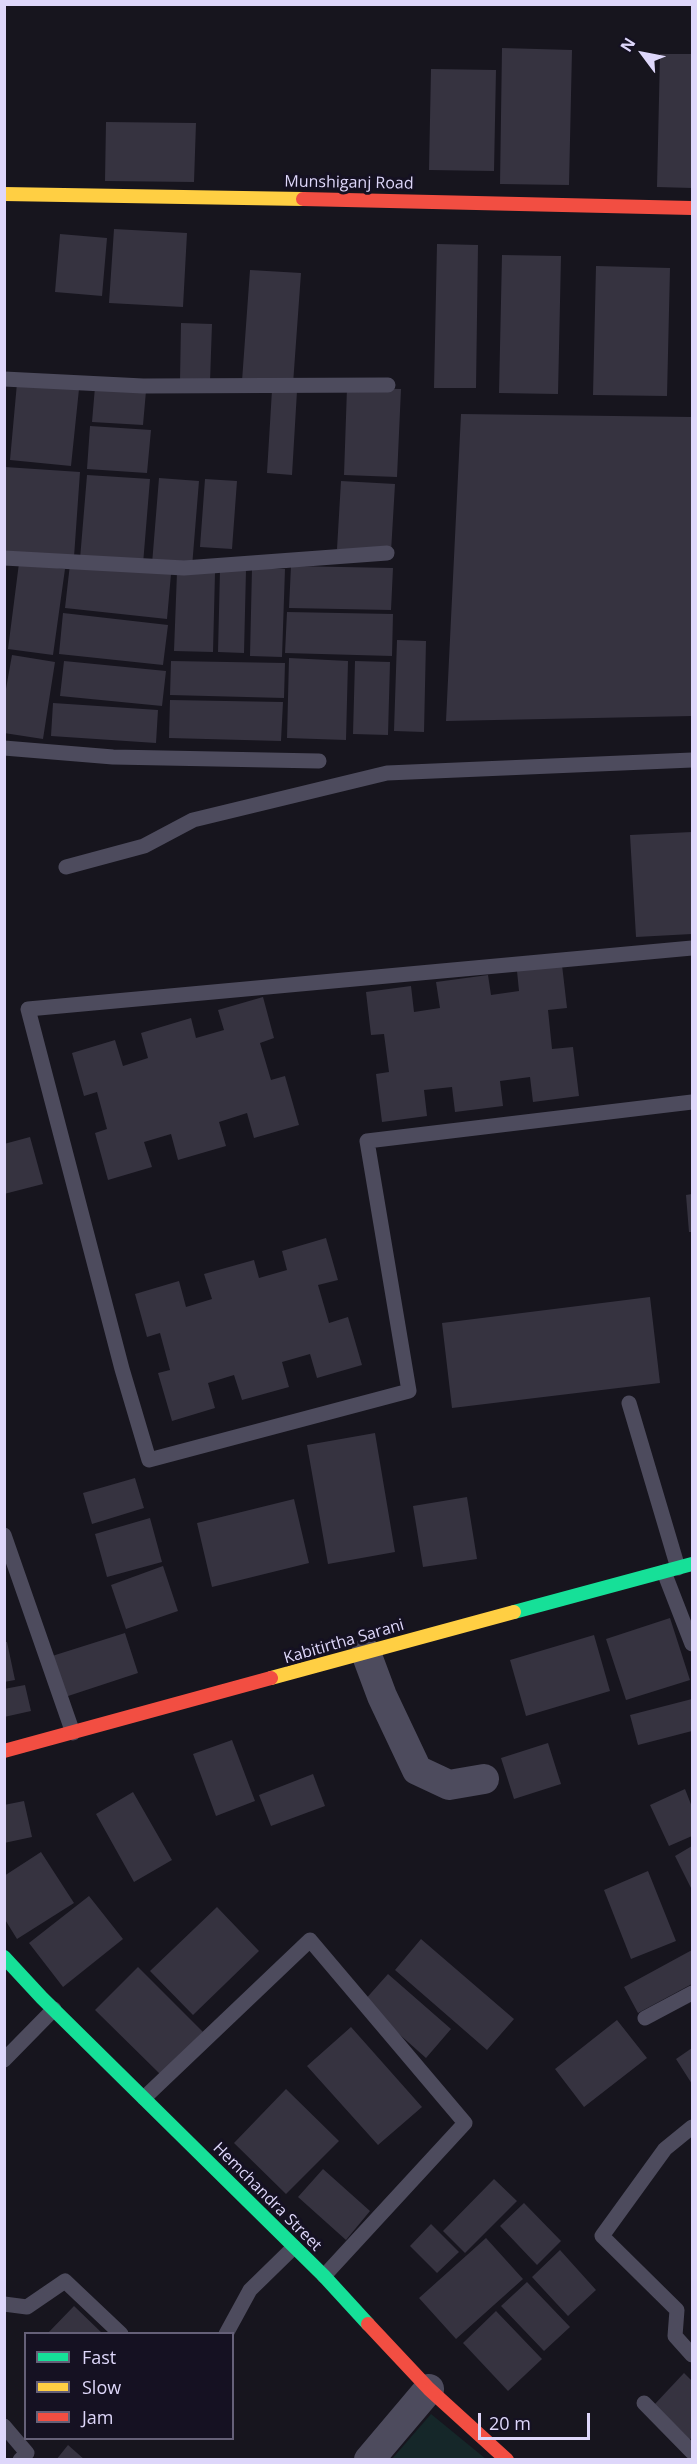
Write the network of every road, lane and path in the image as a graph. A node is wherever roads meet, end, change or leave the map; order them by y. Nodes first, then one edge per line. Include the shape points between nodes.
1 (4, 194) edge
2 (693, 208) edge
3 (4, 379) edge
4 (387, 385) dead end
5 (387, 553) dead end
6 (4, 558) edge
7 (4, 748) edge
8 (693, 760) edge
9 (319, 761) dead end
10 (66, 867) dead end
11 (693, 948) edge
12 (693, 1102) edge
13 (629, 1403) dead end
14 (4, 1535) edge
15 (678, 1568) edge
16 (693, 1644) edge
17 (366, 1653) junction
18 (73, 1733) junction
19 (4, 1751) edge
20 (484, 1779) dead end
21 (4, 1957) edge
22 (693, 1993) edge
23 (54, 2009) junction
24 (645, 2018) dead end
25 (4, 2060) edge
26 (144, 2098) junction
27 (693, 2127) edge
28 (294, 2247) junction
29 (324, 2276) junction
30 (4, 2304) edge
31 (120, 2332) edge
32 (227, 2332) edge
33 (693, 2355) edge
34 (429, 2389) junction
35 (644, 2403) dead end
36 (4, 2426) edge
37 (693, 2452) edge
38 (20, 2460) edge
39 (369, 2460) edge
40 (507, 2460) edge

1 - 2 street, Munshiganj Road
3 - 4 lane via 142,386
5 - 6 lane via 184,568
7 - 9 lane via 113,758
8 - 10 lane via 387,773 193,820 144,846
11 - 12 lane via 28,1009 149,1460 409,1391 367,1141
13 - 15 lane
14 - 18 lane
15 - 16 lane
15 - 17 street, Kabitirtha Sarani
17 - 18 street, Kabitirtha Sarani
17 - 20 street via 417,1770 449,1785
18 - 19 street, Kabitirtha Sarani
21 - 23 street, Hemchandra Street
22 - 24 lane
23 - 25 lane
23 - 26 street, Hemchandra Street
26 - 28 street, Hemchandra Street
26 - 29 lane via 310,1940 465,2123
27 - 33 lane via 665,2149 602,2236 677,2310 675,2336
28 - 29 street, Hemchandra Street
28 - 32 lane via 250,2290
29 - 34 street, Hemchandra Street
30 - 31 lane via 27,2307 65,2282
34 - 39 street
34 - 40 street, Hemchandra Street
35 - 37 lane
36 - 38 lane via 27,2453

